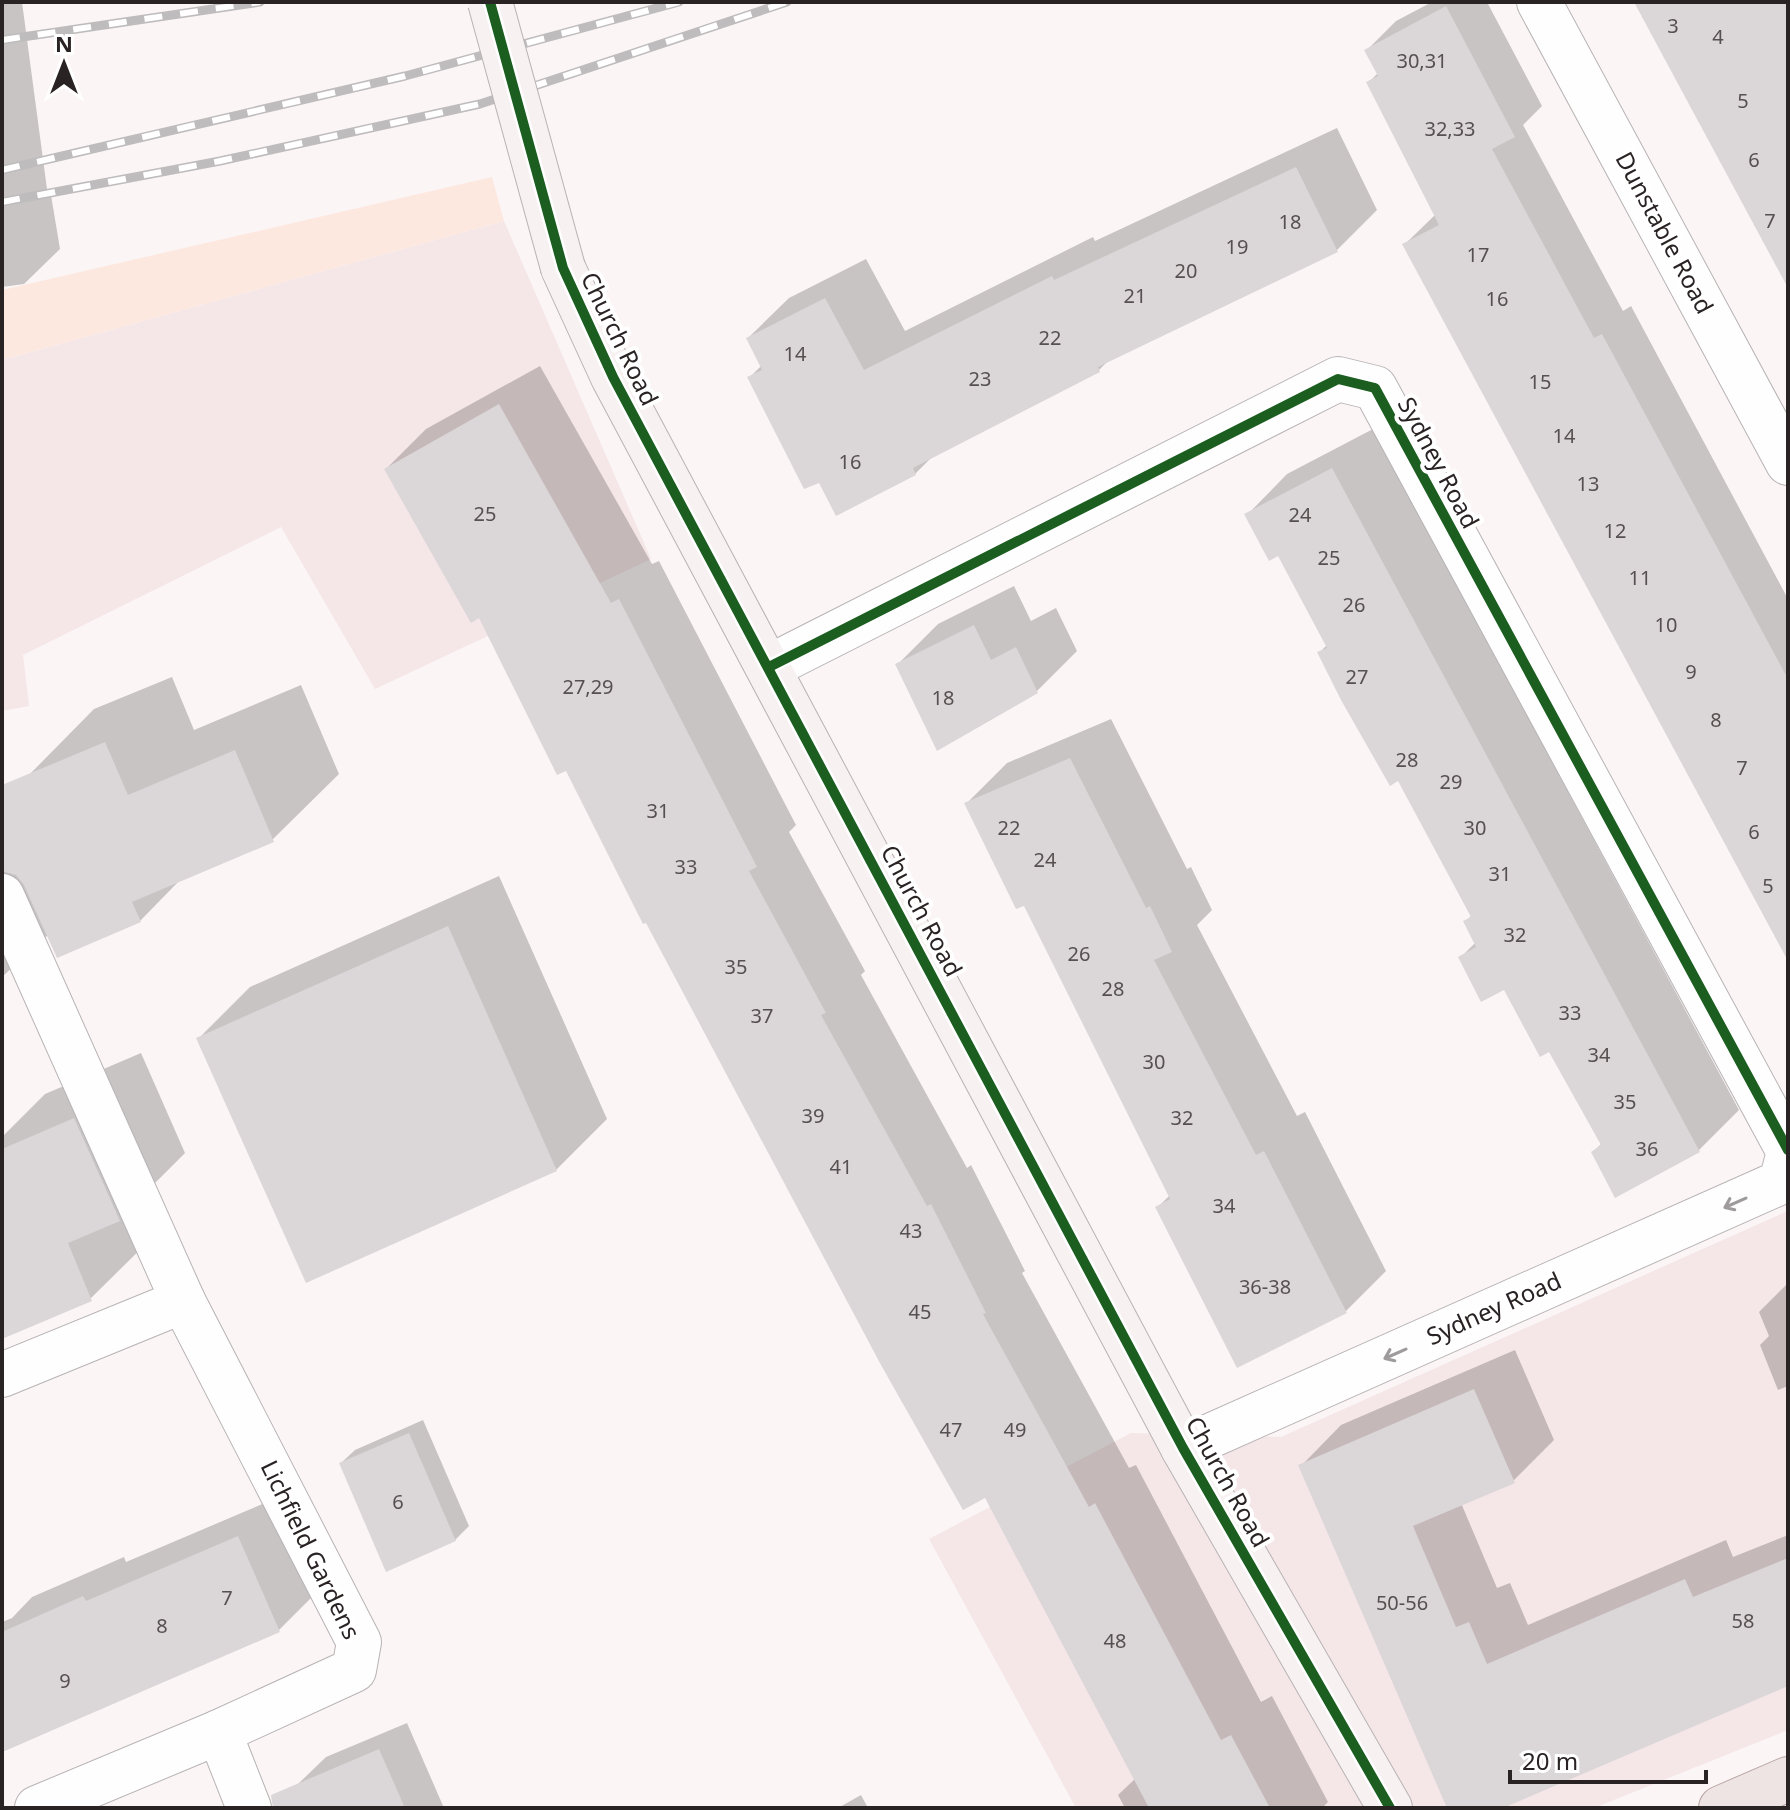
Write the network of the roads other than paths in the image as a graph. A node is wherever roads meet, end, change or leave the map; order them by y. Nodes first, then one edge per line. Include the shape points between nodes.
1 (490, 2) edge
2 (1539, 2) edge
3 (1788, 463) edge
4 (769, 667) junction
5 (2, 896) edge
6 (1788, 1153) edge
7 (183, 1301) junction
8 (2, 1375) edge
9 (1183, 1448) junction
10 (219, 1732) junction
11 (1788, 1779) edge
12 (37, 1808) edge
13 (249, 1808) edge
14 (1390, 1808) edge
15 (1721, 1808) edge

1 - 4 street, Church Road, bridge via 563,268 613,377
2 - 3 street, Dunstable Road
4 - 6 street, Sydney Road via 1338,379 1375,388
4 - 9 street, Church Road
5 - 7 street, Lichfield Gardens
6 -> 9 street, Sydney Road via 1781,1182
7 - 8 street
7 - 10 street, Lichfield Gardens via 359,1642 354,1670
9 - 14 street, Church Road
10 - 12 street, Lichfield Gardens
10 - 13 street
11 - 15 main road

